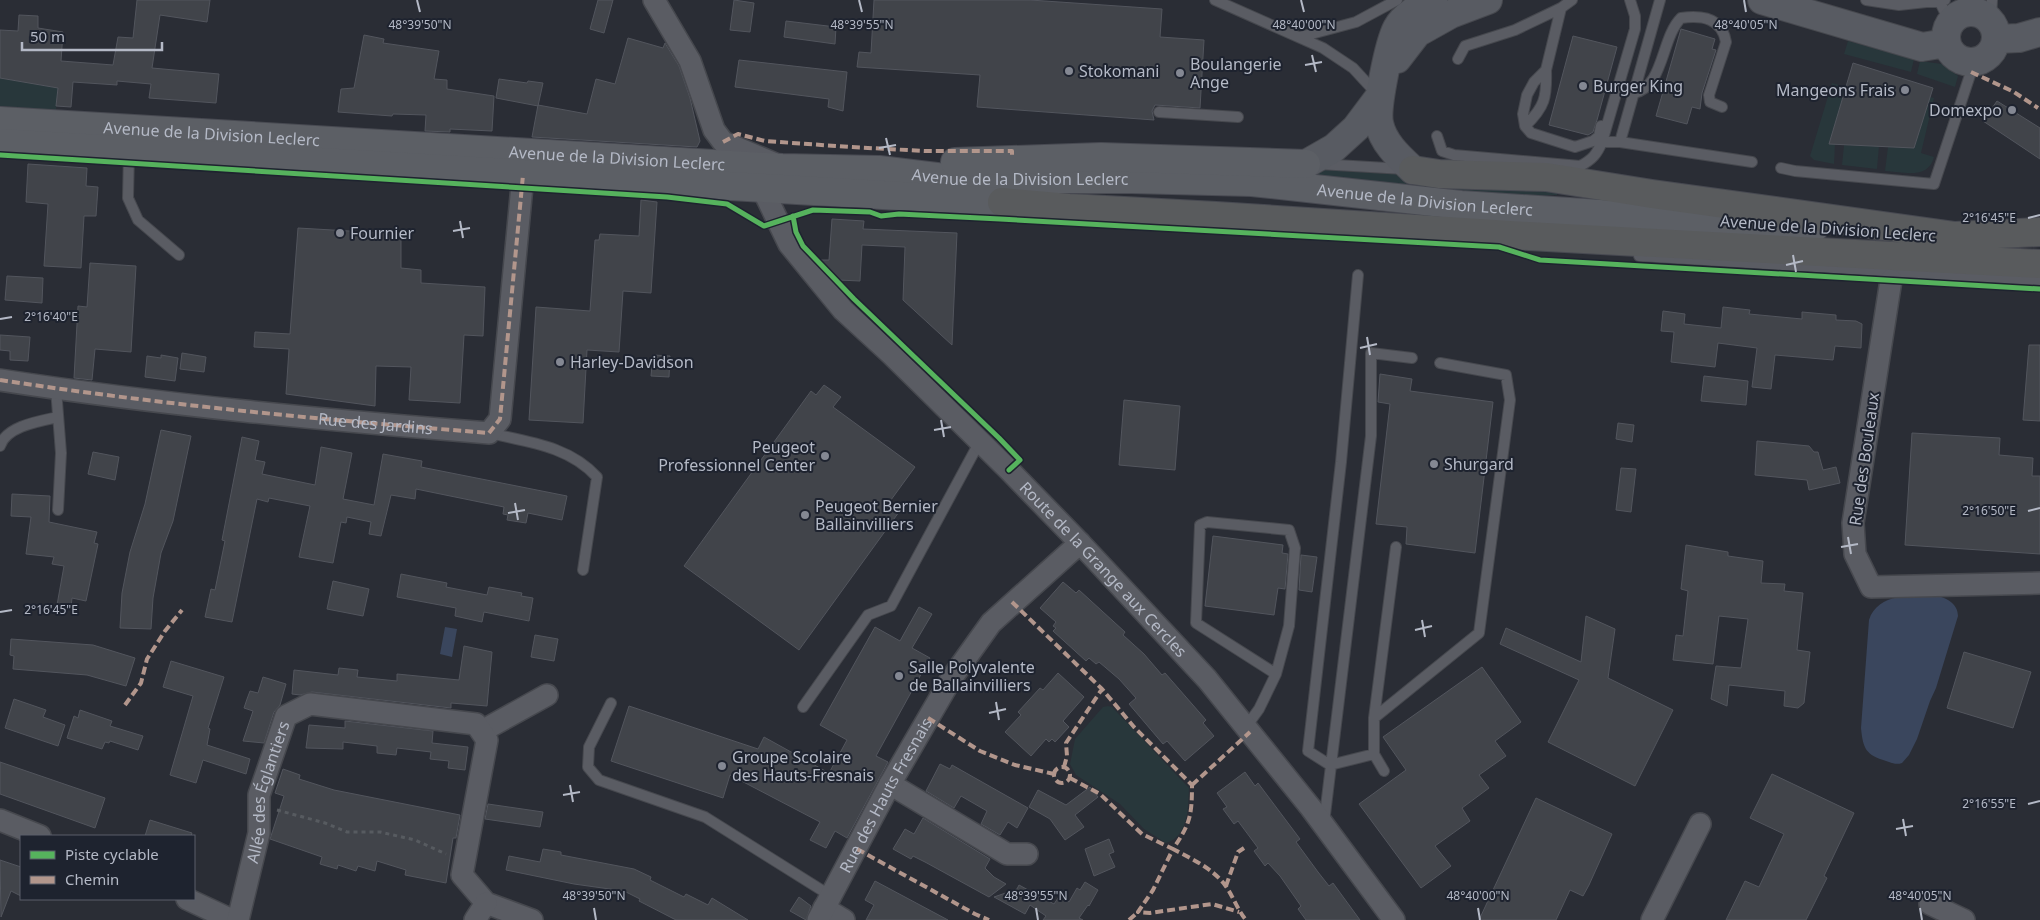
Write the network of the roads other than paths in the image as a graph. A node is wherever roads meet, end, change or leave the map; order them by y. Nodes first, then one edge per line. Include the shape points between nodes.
1 (654, 0) edge
2 (1214, 0) edge
3 (1397, 0) edge
4 (1433, 0) edge
5 (1488, 0) edge
6 (1572, 0) edge
7 (1630, 0) edge
8 (1660, 0) edge
9 (1762, 0) edge
10 (1866, 0) edge
11 (1791, 4) edge
12 (1561, 8) junction
13 (1944, 13) edge
14 (1993, 20) edge
15 (2040, 32) edge
16 (1300, 37) junction
17 (1630, 46) junction
18 (1458, 59) dead end
19 (1976, 62) junction
20 (1546, 70) junction
21 (1382, 85) junction
22 (1634, 93) junction
23 (1722, 107) dead end
24 (1159, 112) dead end
25 (1238, 116) dead end
26 (0, 121) edge
27 (1525, 126) junction
28 (1436, 136) dead end
29 (1602, 142) junction
30 (1620, 142) junction
31 (0, 144) edge
32 (129, 151) junction
33 (1752, 162) dead end
34 (1306, 164) junction
35 (782, 168) junction
36 (1781, 168) dead end
37 (879, 170) junction
38 (1413, 170) junction
39 (523, 175) junction
40 (762, 188) junction
41 (1002, 202) joint
42 (2040, 232) edge
43 (1509, 235) junction
44 (1955, 236) junction
45 (2040, 242) edge
46 (179, 255) dead end
47 (2040, 264) edge
48 (1358, 275) dead end
49 (1891, 280) dead end
50 (2040, 281) edge
51 (1412, 358) dead end
52 (1440, 363) dead end
53 (0, 380) edge
54 (56, 389) junction
55 (58, 417) junction
56 (489, 433) junction
57 (980, 441) junction
58 (0, 446) edge
59 (58, 510) dead end
60 (1080, 543) junction
61 (1396, 547) dead end
62 (583, 570) dead end
63 (2040, 583) edge
64 (1276, 674) junction
65 (547, 695) dead end
66 (611, 703) dead end
67 (803, 707) dead end
68 (1374, 718) junction
69 (1246, 727) junction
70 (482, 731) junction
71 (1374, 754) junction
72 (1330, 765) junction
73 (1384, 770) dead end
74 (890, 784) junction
75 (0, 820) edge
76 (1324, 824) junction
77 (1700, 824) dead end
78 (38, 835) edge
79 (1027, 854) dead end
80 (189, 900) edge
81 (1930, 904) dead end
82 (824, 908) edge
83 (480, 912) edge
84 (232, 920) edge
85 (238, 920) edge
86 (532, 920) edge
87 (844, 920) edge
88 (1394, 920) edge
89 (1652, 920) edge
90 (1964, 920) edge

1 - 35 street via 690,61 714,130 723,142
2 - 16 lane
3 - 16 lane via 1356,22
4 - 21 street via 1414,11 1397,28
5 - 21 street via 1450,14 1417,33
6 - 12 lane
7 - 17 lane via 1635,29
8 - 22 lane
9 - 11 street
10 - 13 lane
11 - 13 street via 1922,47
12 - 18 lane via 1515,30 1465,46
12 - 20 lane
13 - 14 street via 1970,11
13 - 19 street via 1956,57
14 - 15 street via 2020,38
14 - 19 street via 1994,50
16 - 21 lane
17 - 27 lane via 1618,64 1598,136 1593,141 1575,147 1531,133
17 - 29 lane
19 - 36 lane via 1934,184
20 - 27 lane via 1527,95 1523,114
20 - 27 lane via 1545,100
21 - 34 street via 1350,133 1334,148
21 - 38 street via 1379,123 1385,140
22 - 23 lane via 1654,79 1670,32 1681,18 1713,20 1720,26 1726,42 1709,95 1710,102
22 - 30 lane
24 - 25 lane
26 - 35 main road, Avenue de la Division Leclerc
28 - 29 lane via 1442,150 1454,155 1580,166 1598,153
29 - 30 lane
30 - 33 lane
31 - 32 main road, Avenue de la Division Leclerc
32 - 39 main road, Avenue de la Division Leclerc
32 - 46 lane via 128,198 138,220
34 - 37 main road via 1101,157 952,162
34 - 38 lane
35 - 37 main road, Avenue de la Division Leclerc
37 - 44 main road, Avenue de la Division Leclerc via 953,179 1252,182 1461,205
38 - 44 highway via 1438,174 1546,177
39 - 40 main road, Avenue de la Division Leclerc
39 - 56 street via 500,419
40 - 41 main road, Avenue de la Division Leclerc
40 - 57 street, Route de la Grange aux Cercles via 789,244 842,310
41 - 43 highway, Avenue de la Division Leclerc
42 - 44 highway
43 - 47 highway, Avenue de la Division Leclerc
43 - 50 lane via 1540,250
44 - 45 main road, Avenue de la Division Leclerc
48 - 72 lane via 1342,462 1308,751
49 - 63 street, Rue des Bouleaux via 1853,523 1855,554 1870,587
51 - 72 lane via 1371,353 1371,436
52 - 68 lane via 1506,375 1510,400 1479,633
53 - 54 street, Rue des Jardins
54 - 55 lane
54 - 56 street, Rue des Jardins via 342,421
55 - 58 lane via 23,425
55 - 59 lane via 61,454
56 - 62 lane via 560,450 586,465 597,477
57 - 60 street, Route de la Grange aux Cercles
57 - 67 lane via 891,606 868,615
60 - 69 street, Route de la Grange aux Cercles via 1207,679
60 - 74 street, Rue des Hauts Fresnais via 991,623 951,679
61 - 68 lane
64 - 64 lane via 1196,623 1200,525 1207,522 1289,530 1295,548 1289,626
64 - 69 lane
65 - 70 street
66 - 82 lane via 589,747 588,767 599,780 705,817
68 - 71 lane
69 - 76 street, Route de la Grange aux Cercles
70 - 83 street via 487,740 462,874
70 - 85 street, Allée des Églantiers via 476,724 310,704 286,716 260,795 259,833
71 - 72 lane
71 - 73 lane
72 - 76 lane
74 - 79 street via 1007,854
74 - 82 street, Rue des Hauts Fresnais
75 - 78 street
76 - 88 street, Route de la Grange aux Cercles
77 - 89 street
80 - 84 street
81 - 90 street
82 - 87 street
83 - 86 street

